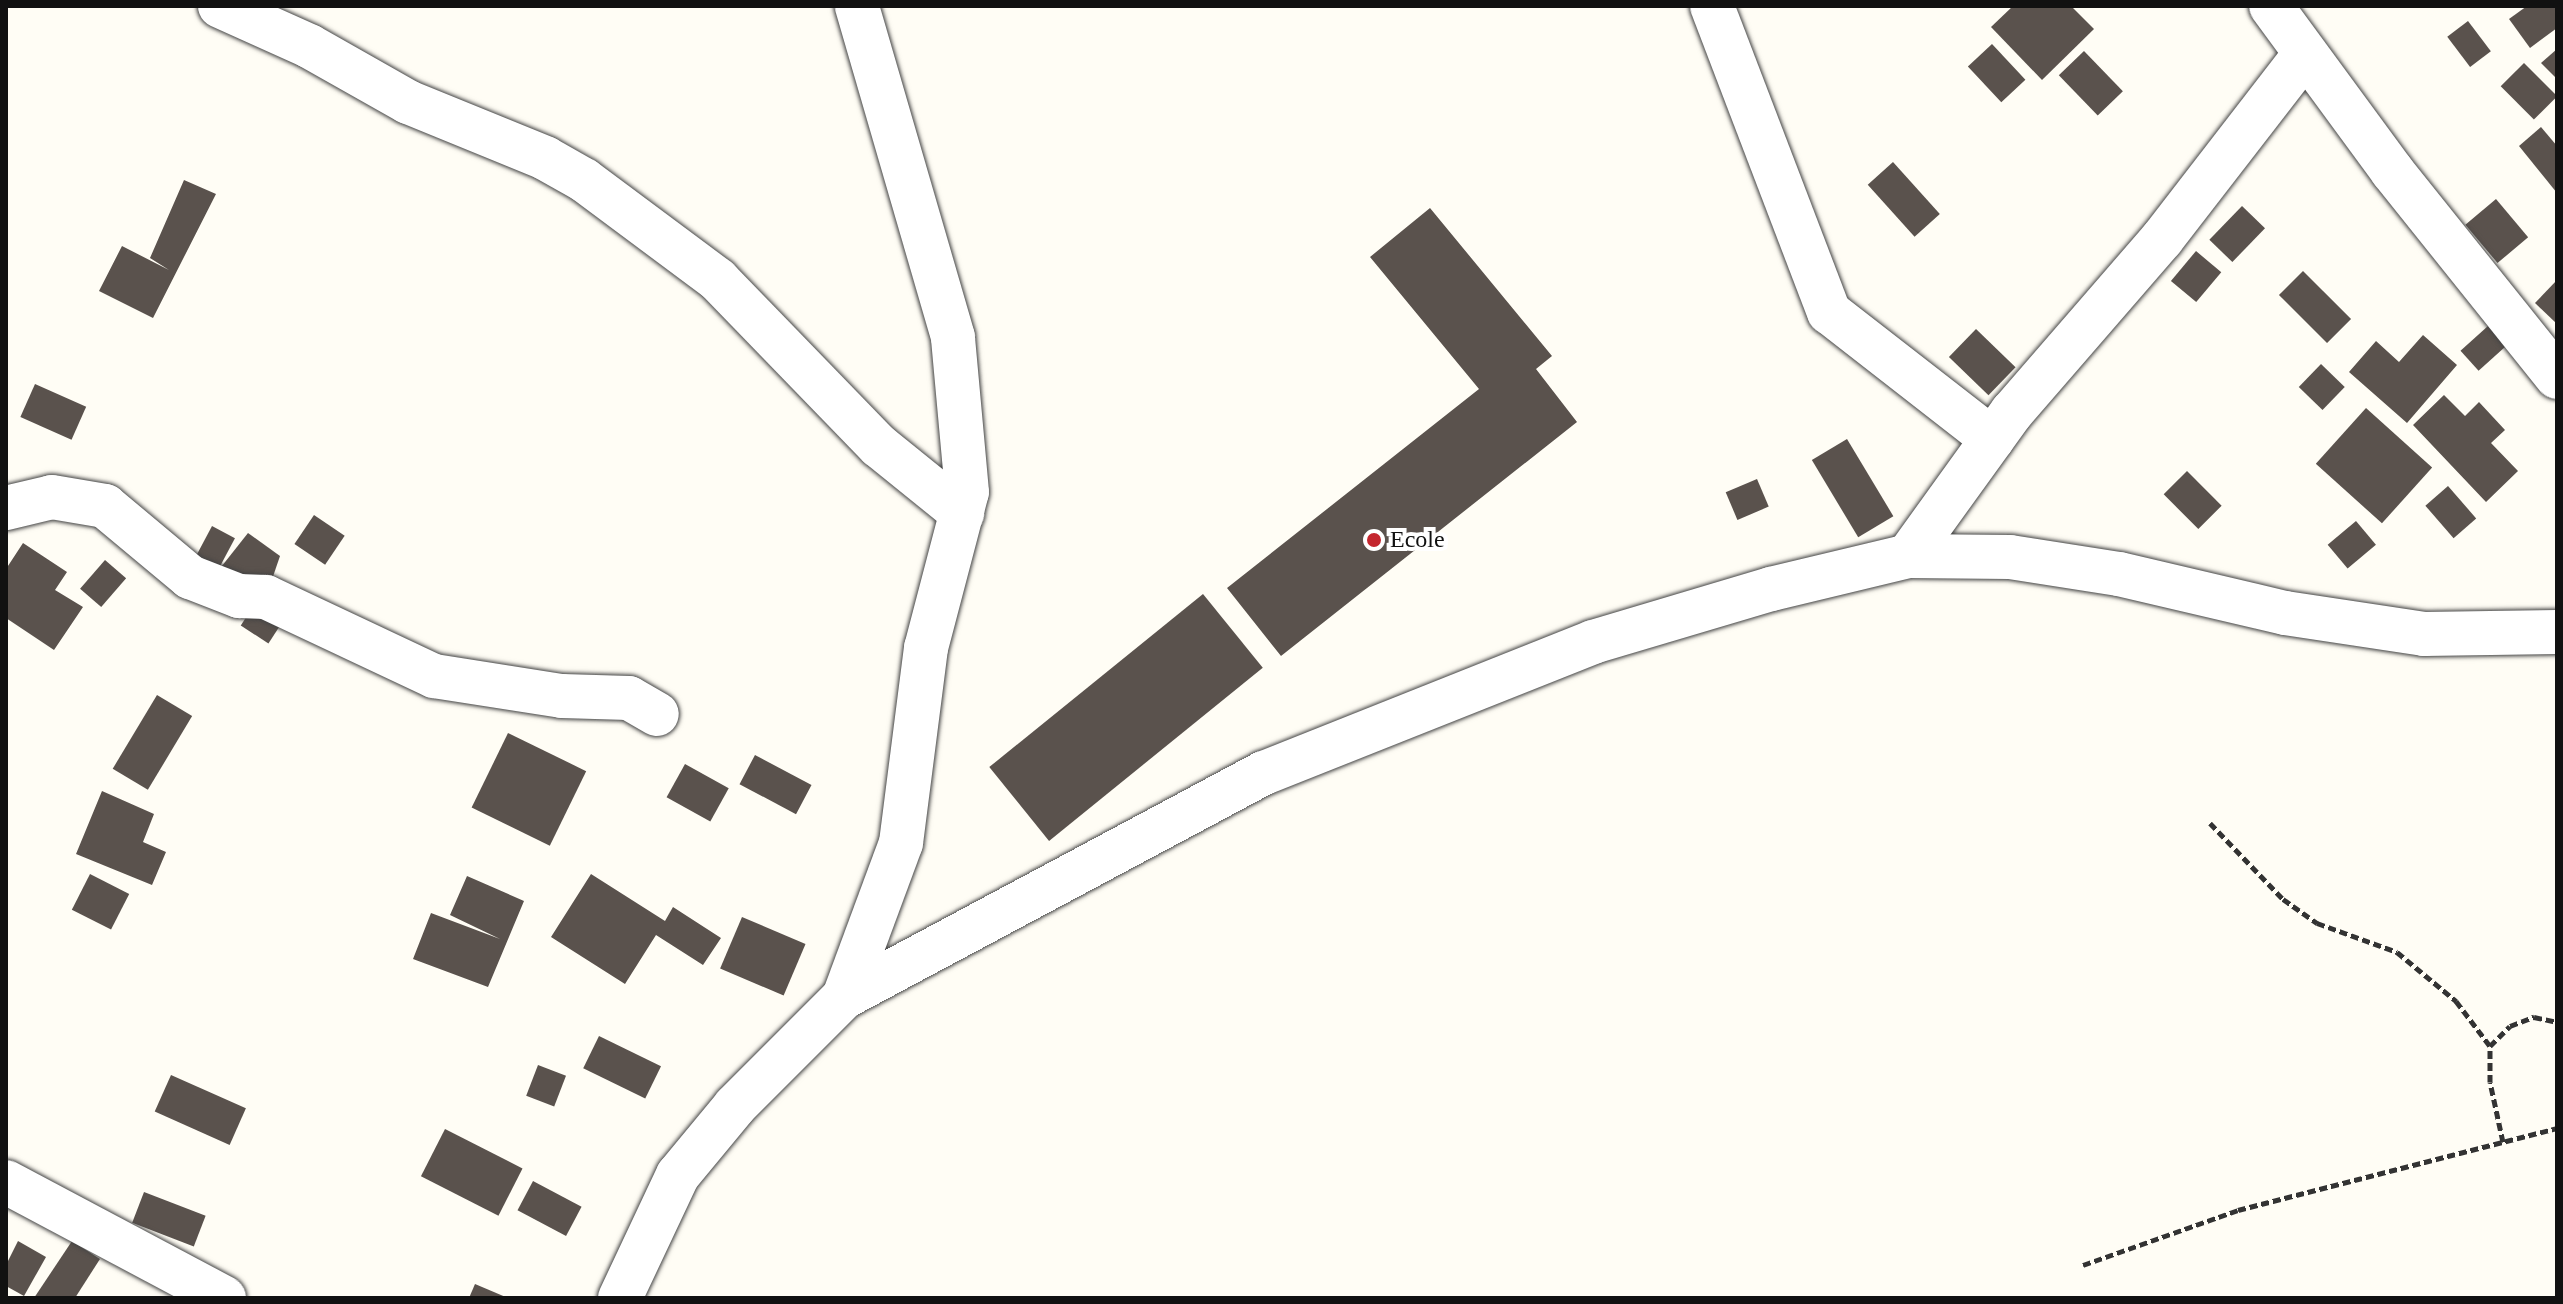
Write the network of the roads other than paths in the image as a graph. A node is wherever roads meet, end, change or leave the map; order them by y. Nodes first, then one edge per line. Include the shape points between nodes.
1 (220, 6) edge
2 (857, 6) edge
3 (1712, 6) edge
4 (2271, 6) edge
5 (2305, 54) junction
6 (2557, 377) edge
7 (1992, 439) junction
8 (6, 508) edge
9 (962, 513) junction
10 (1908, 556) junction
11 (2557, 632) edge
12 (657, 714) dead end
13 (844, 997) junction
14 (6, 1182) edge
15 (224, 1298) edge
16 (620, 1298) edge

1 - 9 street via 309,46 408,102 545,158 584,180 718,280 879,446
2 - 9 street via 953,337 967,492
3 - 7 street via 1829,312
4 - 5 street
5 - 6 street
5 - 7 street via 2162,239
7 - 10 street
8 - 12 street via 52,497 105,506 190,577 212,588 266,597 434,676 562,696 629,698
9 - 13 street via 926,648 901,843
10 - 11 street via 2010,557 2119,574 2285,613 2424,634
10 - 13 street via 1771,589 1593,642 1264,773
13 - 16 street via 735,1106 678,1175
14 - 15 street

